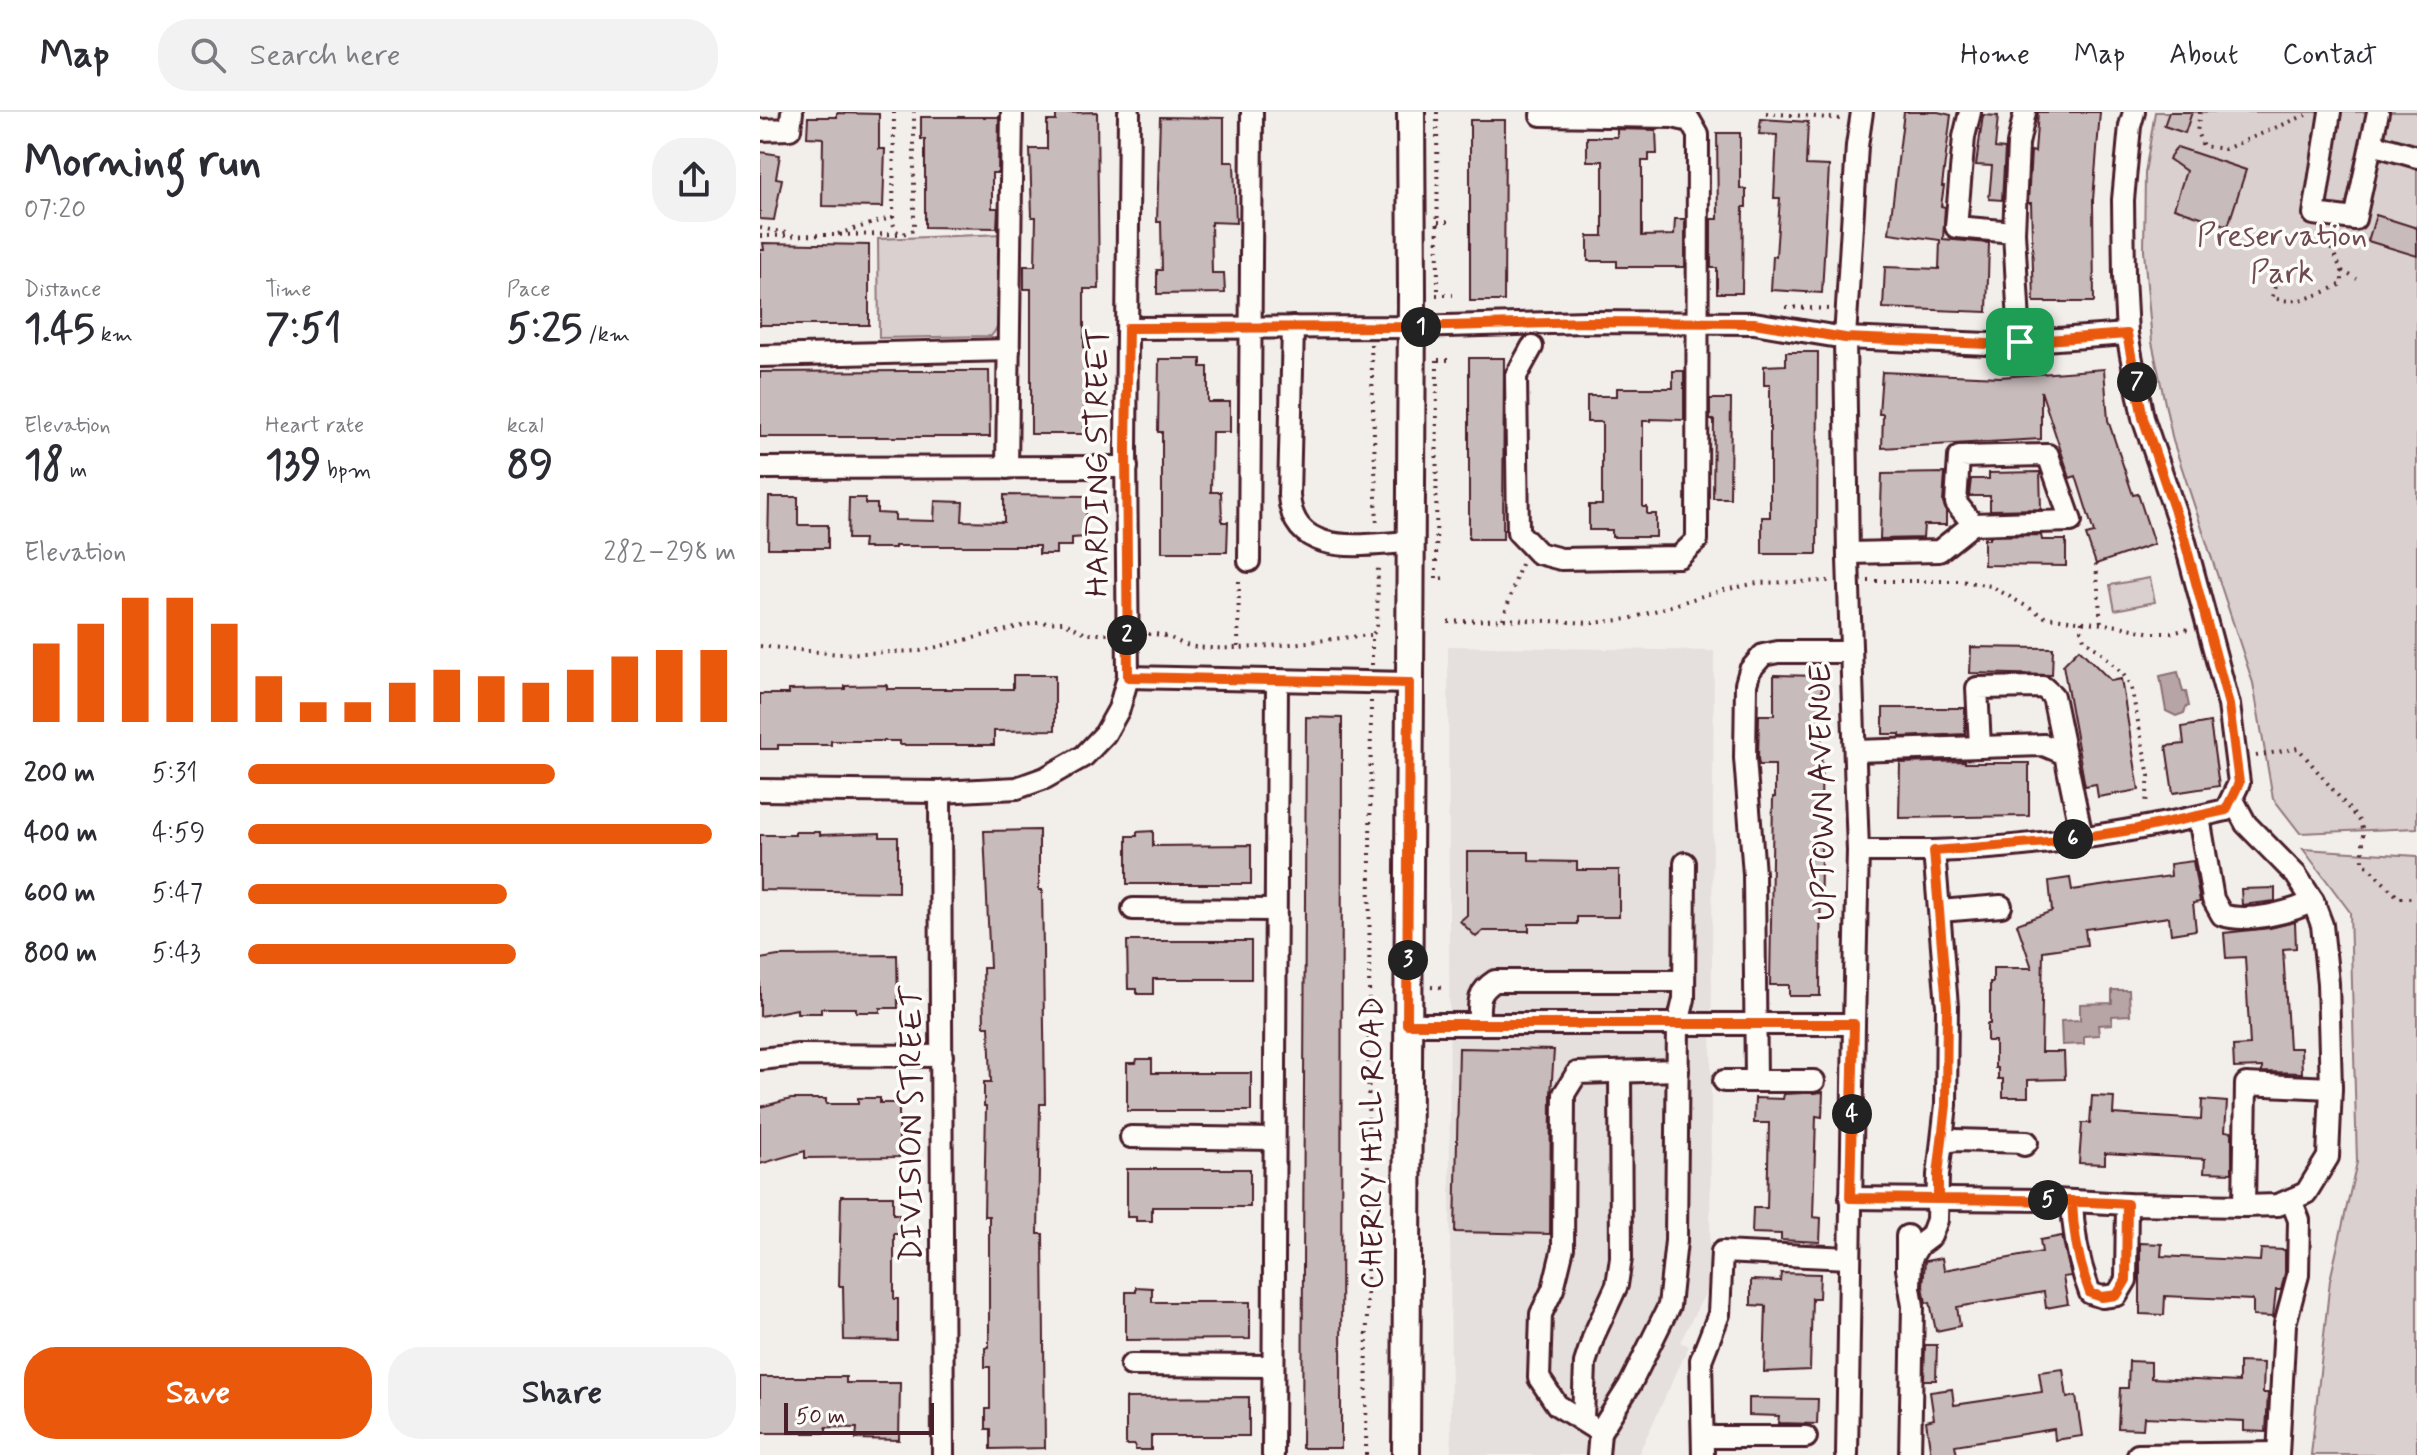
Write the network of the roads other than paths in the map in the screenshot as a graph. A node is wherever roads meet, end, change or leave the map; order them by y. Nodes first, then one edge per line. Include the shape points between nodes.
1 (792, 112) edge
2 (1012, 112) edge
3 (1129, 112) edge
4 (1252, 112) edge
5 (1411, 112) edge
6 (1970, 112) edge
7 (2025, 112) edge
8 (2134, 112) edge
9 (2330, 112) edge
10 (2378, 112) edge
11 (1541, 115) dead end
12 (1853, 116) edge
13 (760, 130) edge
14 (2372, 144) junction
15 (2417, 157) edge
16 (2014, 232) junction
17 (1696, 322) junction
18 (1250, 327) junction
19 (1293, 327) junction
20 (1412, 327) junction
21 (1128, 328) junction
22 (2127, 334) junction
23 (1845, 338) junction
24 (2020, 342) junction
25 (1532, 347) dead end
26 (1009, 350) junction
27 (760, 356) edge
28 (1127, 467) junction
29 (760, 468) edge
30 (1007, 468) junction
31 (1973, 524) junction
32 (1410, 542) junction
33 (1849, 553) junction
34 (1249, 561) road end
35 (1851, 652) junction
36 (1128, 677) junction
37 (1277, 680) junction
38 (1409, 683) junction
39 (1980, 746) junction
40 (1855, 751) junction
41 (2065, 754) junction
42 (760, 790) edge
43 (940, 792) junction
44 (2233, 800) junction
45 (2199, 817) junction
46 (2082, 837) junction
47 (1858, 851) junction
48 (1934, 851) junction
49 (1685, 863) dead end
50 (2313, 901) junction
51 (2001, 906) dead end
52 (1133, 909) dead end
53 (1275, 910) junction
54 (1940, 911) junction
55 (1684, 981) junction
56 (1407, 1024) junction
57 (1479, 1024) junction
58 (1678, 1024) junction
59 (1755, 1024) junction
60 (1854, 1024) junction
61 (942, 1056) junction
62 (760, 1059) edge
63 (1678, 1070) junction
64 (1620, 1072) junction
65 (1724, 1081) dead end
66 (1756, 1081) junction
67 (1814, 1081) dead end
68 (2331, 1088) junction
69 (1131, 1137) dead end
70 (1274, 1139) junction
71 (1943, 1143) junction
72 (2024, 1145) dead end
73 (1850, 1198) junction
74 (1938, 1199) junction
75 (2291, 1200) junction
76 (2072, 1201) junction
77 (2127, 1204) junction
78 (2244, 1206) junction
79 (1907, 1236) dead end
80 (1850, 1258) junction
81 (1910, 1286) junction
82 (1131, 1365) dead end
83 (1273, 1366) junction
84 (1591, 1426) junction
85 (1806, 1437) dead end
86 (1703, 1446) edge
87 (2278, 1454) edge
88 (943, 1455) edge
89 (1273, 1455) edge
90 (1406, 1455) edge
91 (1598, 1455) edge
92 (1847, 1455) edge
93 (1910, 1455) edge
94 (2138, 1455) edge

1 - 13 street via 790,129
2 - 26 street
3 - 21 street, HARDING STREET
4 - 18 street
5 - 20 main road, CHERRY HILL ROAD
6 - 16 street via 1956,227
7 - 16 street via 2018,144
8 - 22 street via 2123,200
9 - 14 street via 2314,214 2355,219
10 - 14 street
11 - 17 street via 1690,121 1698,135
12 - 23 street, UPTOWN AVENUE via 1857,146
14 - 15 street
16 - 24 street
17 - 20 street
17 - 23 street via 1754,323
17 - 25 street via 1697,540 1679,557 1561,559 1538,553 1518,532 1516,376
18 - 19 street
18 - 21 street
18 - 34 street
19 - 20 street
19 - 32 street via 1289,495 1294,518 1316,540 1335,544
20 - 32 main road, CHERRY HILL ROAD
21 - 28 street, HARDING STREET
22 - 24 street
22 - 44 street via 2143,418 2184,538 2229,705 2239,783
23 - 24 street
23 - 33 street, UPTOWN AVENUE
26 - 27 street
26 - 30 street
28 - 30 street
28 - 36 street, HARDING STREET
29 - 30 street
31 - 31 street via 2071,521 2048,455 1959,457 1956,503
31 - 33 street via 1939,551
32 - 38 main road, CHERRY HILL ROAD
33 - 35 street, UPTOWN AVENUE
35 - 40 street, UPTOWN AVENUE
35 - 59 street via 1763,655 1746,684
36 - 37 street
36 - 43 street, HARDING STREET via 1119,709 1084,756 1017,788
37 - 38 street
37 - 53 street
38 - 56 main road, CHERRY HILL ROAD
39 - 40 street
39 - 41 street via 2044,745
39 - 41 street via 1977,688 2043,687 2053,696
40 - 47 street, UPTOWN AVENUE
41 - 46 street
42 - 43 street, HARDING STREET
43 - 61 street, DIVISION STREET
44 - 45 street via 2226,810
44 - 50 street via 2246,824 2296,875
45 - 46 street
45 - 50 street via 2213,899 2222,915 2295,910
46 - 48 street
47 - 48 street
47 - 60 street, UPTOWN AVENUE
48 - 54 street
49 - 55 street
50 - 68 street via 2322,925 2328,983
51 - 54 street
52 - 53 street
53 - 70 street
54 - 71 street via 1947,1006
55 - 57 street via 1495,981 1479,1000
55 - 58 street
56 - 57 street
56 - 90 main road, CHERRY HILL ROAD
57 - 58 street
58 - 59 street
58 - 63 street
59 - 60 street
59 - 66 street
60 - 73 street, UPTOWN AVENUE
61 - 62 street
61 - 88 street, DIVISION STREET
63 - 64 street
63 - 84 street via 1676,1241 1669,1306 1631,1383
64 - 84 street via 1621,1258 1617,1285 1585,1363
64 - 84 street via 1577,1073 1564,1094 1563,1248 1541,1314 1539,1378 1557,1405
65 - 66 street
66 - 67 street
68 - 75 street via 2328,1157 2306,1193
68 - 78 street via 2246,1084
69 - 70 street
70 - 83 street
71 - 72 street via 2027,1142
71 - 74 street
73 - 74 street
73 - 80 street, UPTOWN AVENUE
74 - 76 street
74 - 81 street via 1931,1236 1911,1258
75 - 78 street
75 - 87 street via 2299,1220 2298,1275 2285,1324
76 - 77 street
76 - 77 street via 2084,1276 2090,1293 2102,1297 2117,1295 2126,1280
77 - 78 street
79 - 81 street
80 - 86 street via 1722,1252 1719,1314 1701,1360
80 - 92 street, UPTOWN AVENUE
81 - 93 street
82 - 83 street
83 - 89 street
84 - 91 street
85 - 86 street
87 - 94 street

